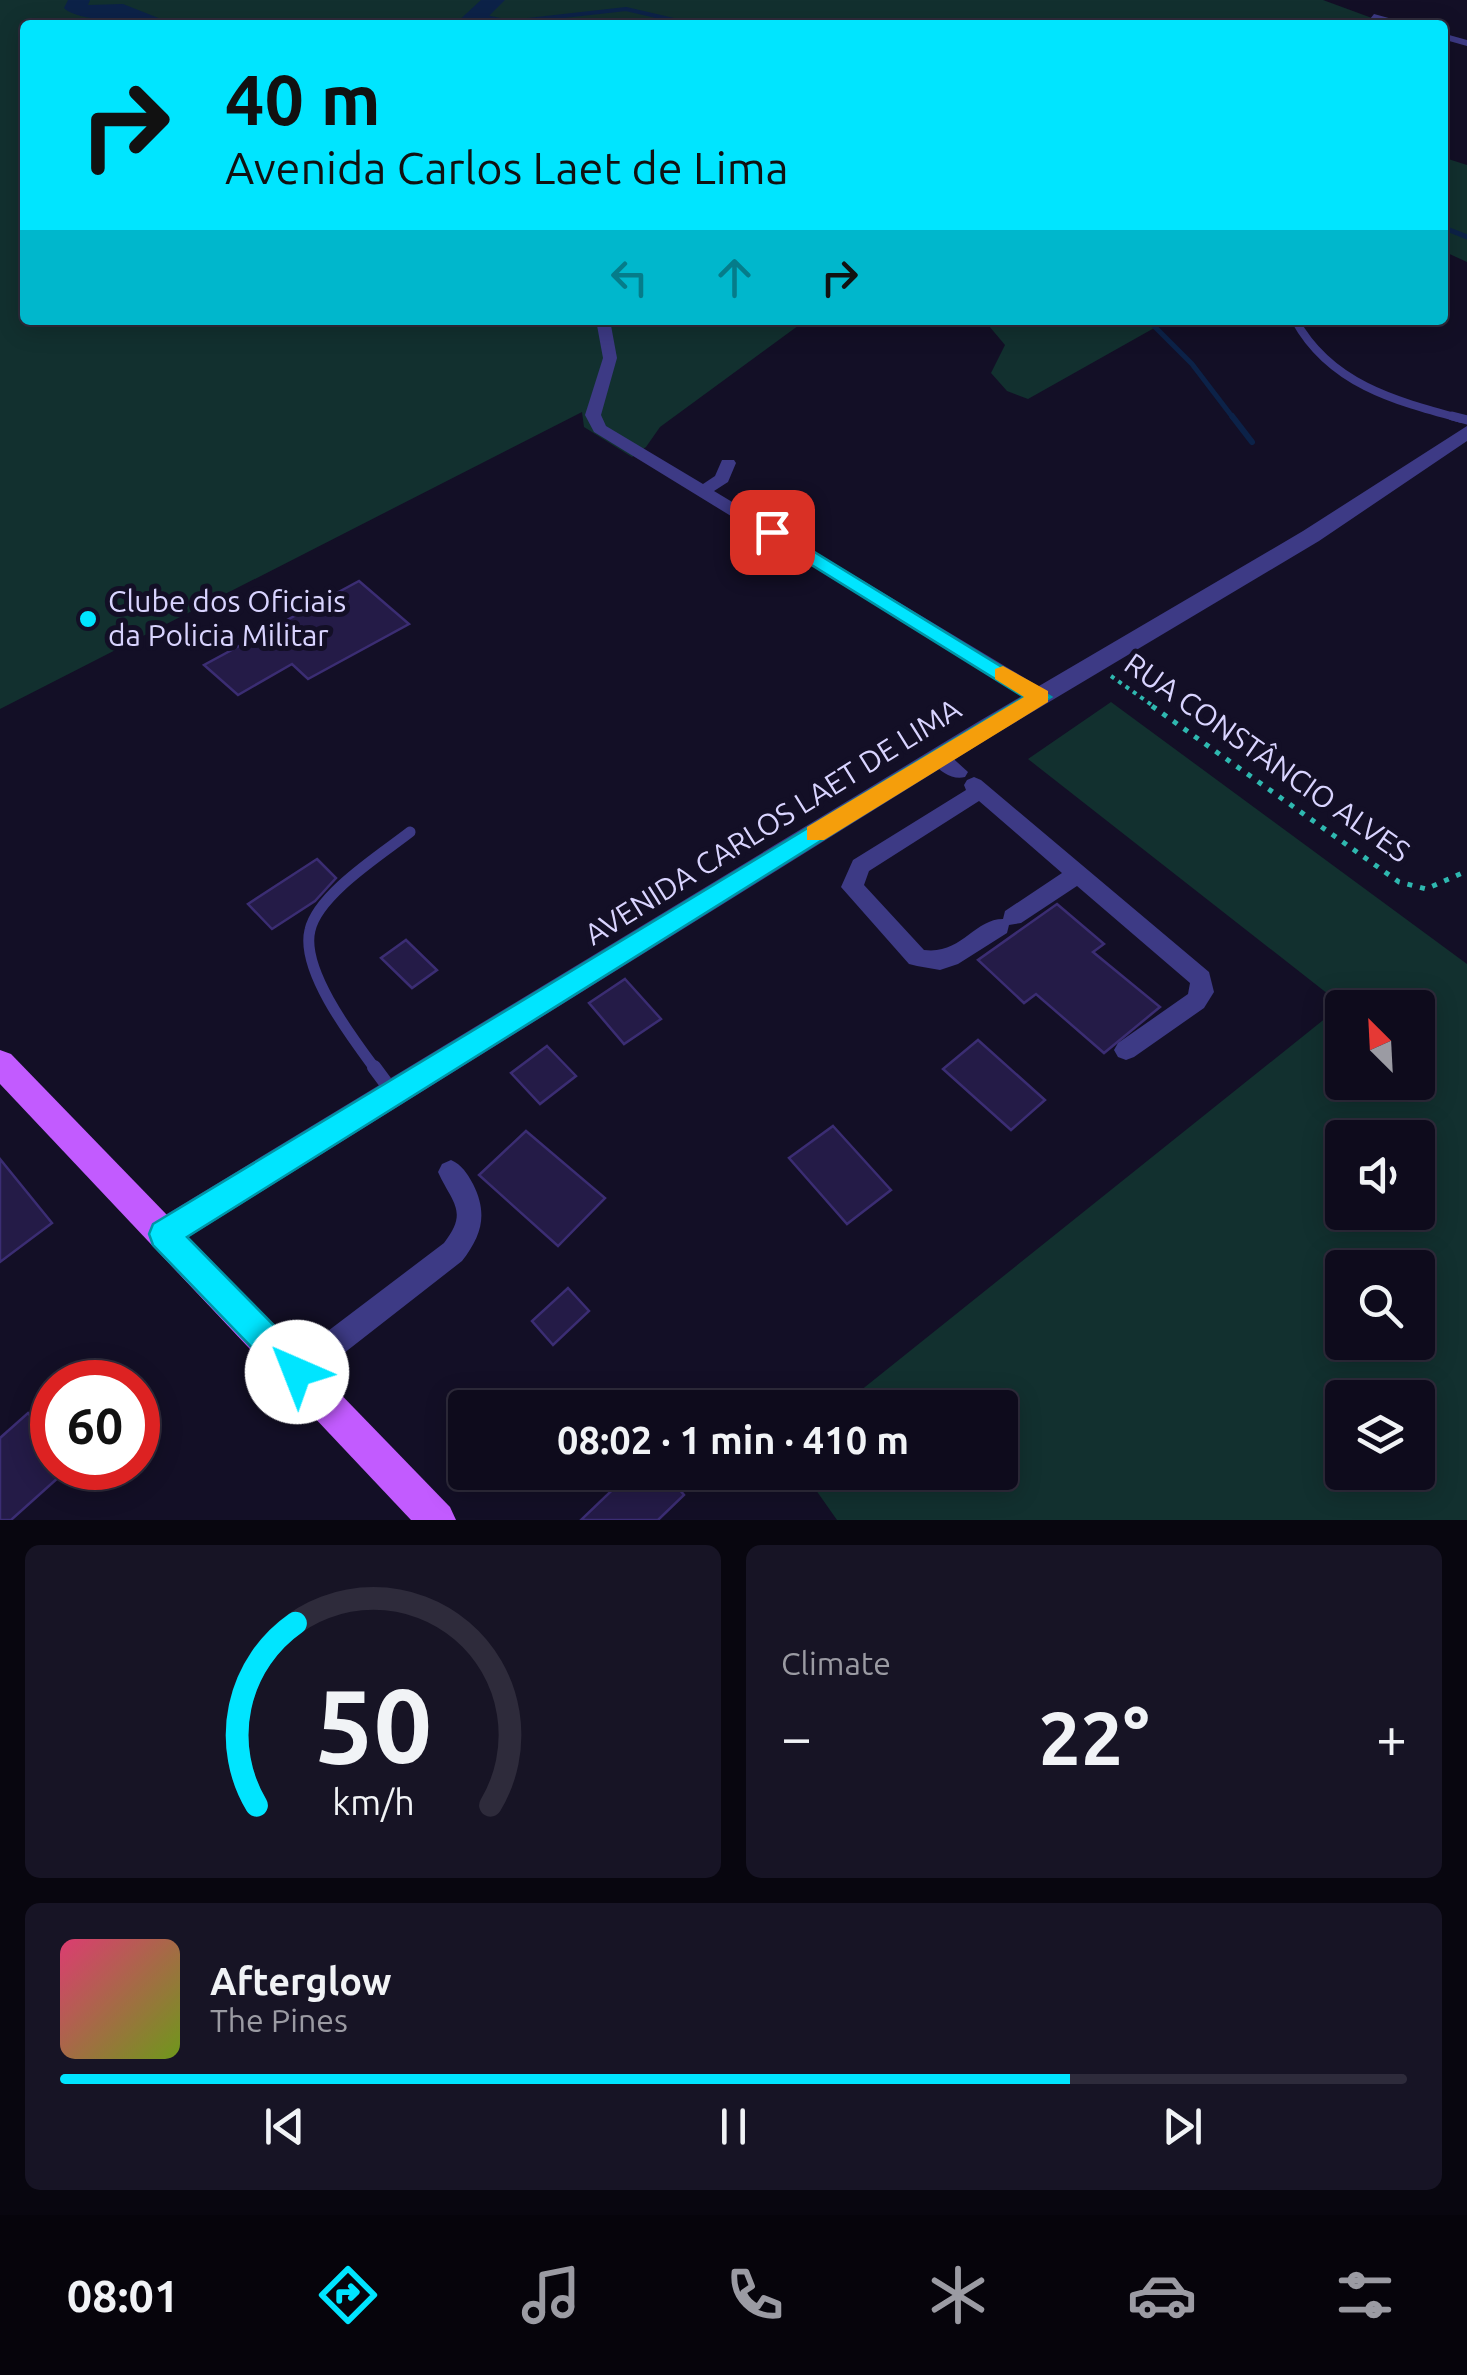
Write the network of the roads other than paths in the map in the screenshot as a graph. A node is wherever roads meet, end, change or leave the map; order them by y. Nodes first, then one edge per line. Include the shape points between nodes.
1 (1374, 17) dead end
2 (1385, 20) edge
3 (603, 325) edge
4 (1298, 325) edge
5 (1467, 420) edge
6 (1467, 432) edge
7 (728, 463) dead end
8 (704, 491) junction
9 (1040, 697) junction
10 (963, 776) junction
11 (410, 832) dead end
12 (1078, 873) junction
13 (1126, 1050) dead end
14 (0, 1063) edge
15 (394, 1094) junction
16 (451, 1172) dead end
17 (164, 1234) junction
18 (297, 1372) junction
19 (436, 1520) edge

1 - 2 street
3 - 8 street via 610,358 593,416 600,430
4 - 5 lane via 1308,345 1368,388
6 - 9 street, AVENIDA CARLOS LAET DE LIMA via 1311,536
7 - 8 street via 722,479
8 - 9 street
9 - 10 street, AVENIDA CARLOS LAET DE LIMA
10 - 12 street
10 - 12 street via 861,866 852,887 917,957 946,961
10 - 15 street, AVENIDA CARLOS LAET DE LIMA
11 - 15 lane via 320,909 308,932 312,960 337,1010
12 - 13 street via 1201,979 1196,1001
14 - 17 main road
15 - 17 street, AVENIDA CARLOS LAET DE LIMA
16 - 18 street via 468,1200 468,1234 454,1252
17 - 18 main road
18 - 19 main road

